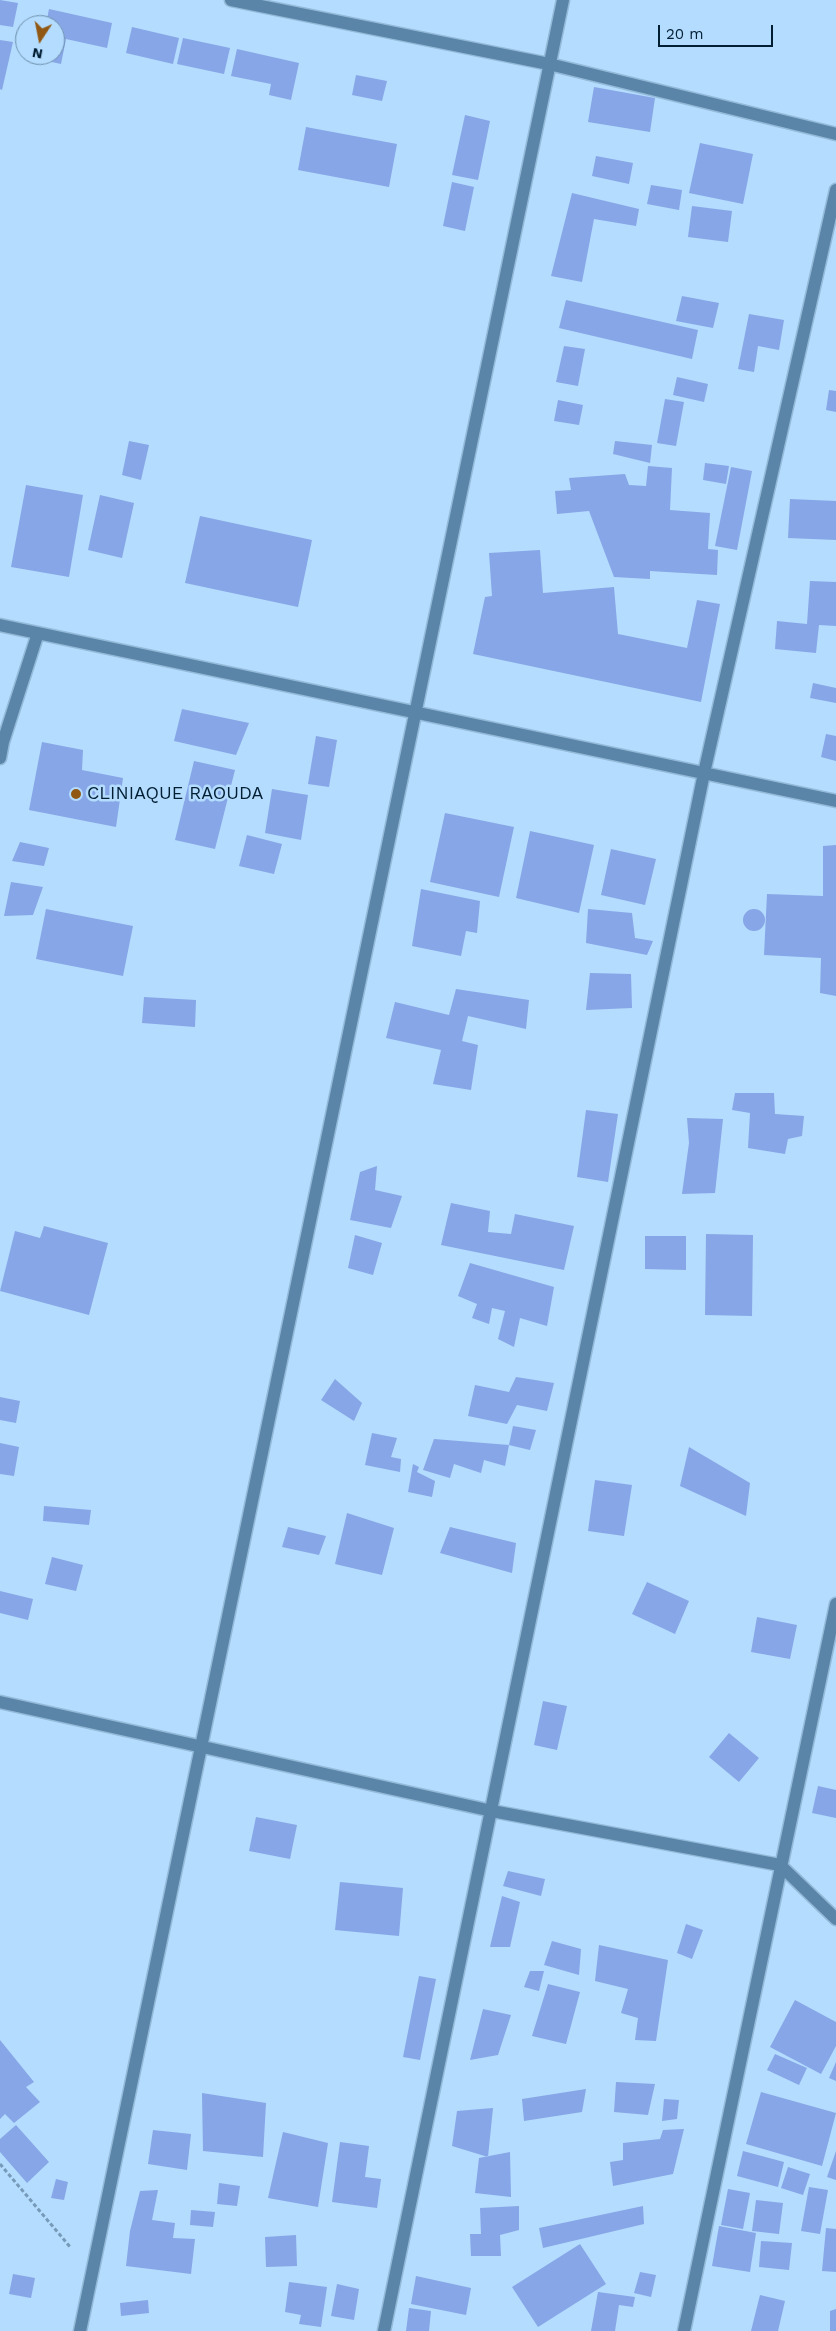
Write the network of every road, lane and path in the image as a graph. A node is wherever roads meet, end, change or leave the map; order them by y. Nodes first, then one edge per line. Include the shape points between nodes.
1 (231, 0) edge
2 (563, 0) edge
3 (549, 64) junction
4 (836, 134) edge
5 (836, 190) edge
6 (0, 625) edge
7 (38, 633) junction
8 (416, 712) junction
9 (0, 758) edge
10 (704, 773) junction
11 (836, 801) edge
12 (836, 1604) edge
13 (0, 1702) edge
14 (202, 1748) junction
15 (492, 1811) junction
16 (780, 1865) junction
17 (836, 1919) edge
18 (0, 2164) edge
19 (92, 2273) junction
20 (80, 2331) edge
21 (384, 2331) edge
22 (684, 2331) edge

1 - 3 street
2 - 3 street
3 - 4 street
3 - 8 street
5 - 10 street
6 - 7 street
7 - 8 street
7 - 9 street
8 - 10 street
8 - 14 street
10 - 11 street
10 - 15 street
12 - 16 street
13 - 14 street
14 - 15 street
14 - 19 street
15 - 16 street
15 - 21 street
16 - 17 street
16 - 22 street
18 - 19 path
19 - 20 street

